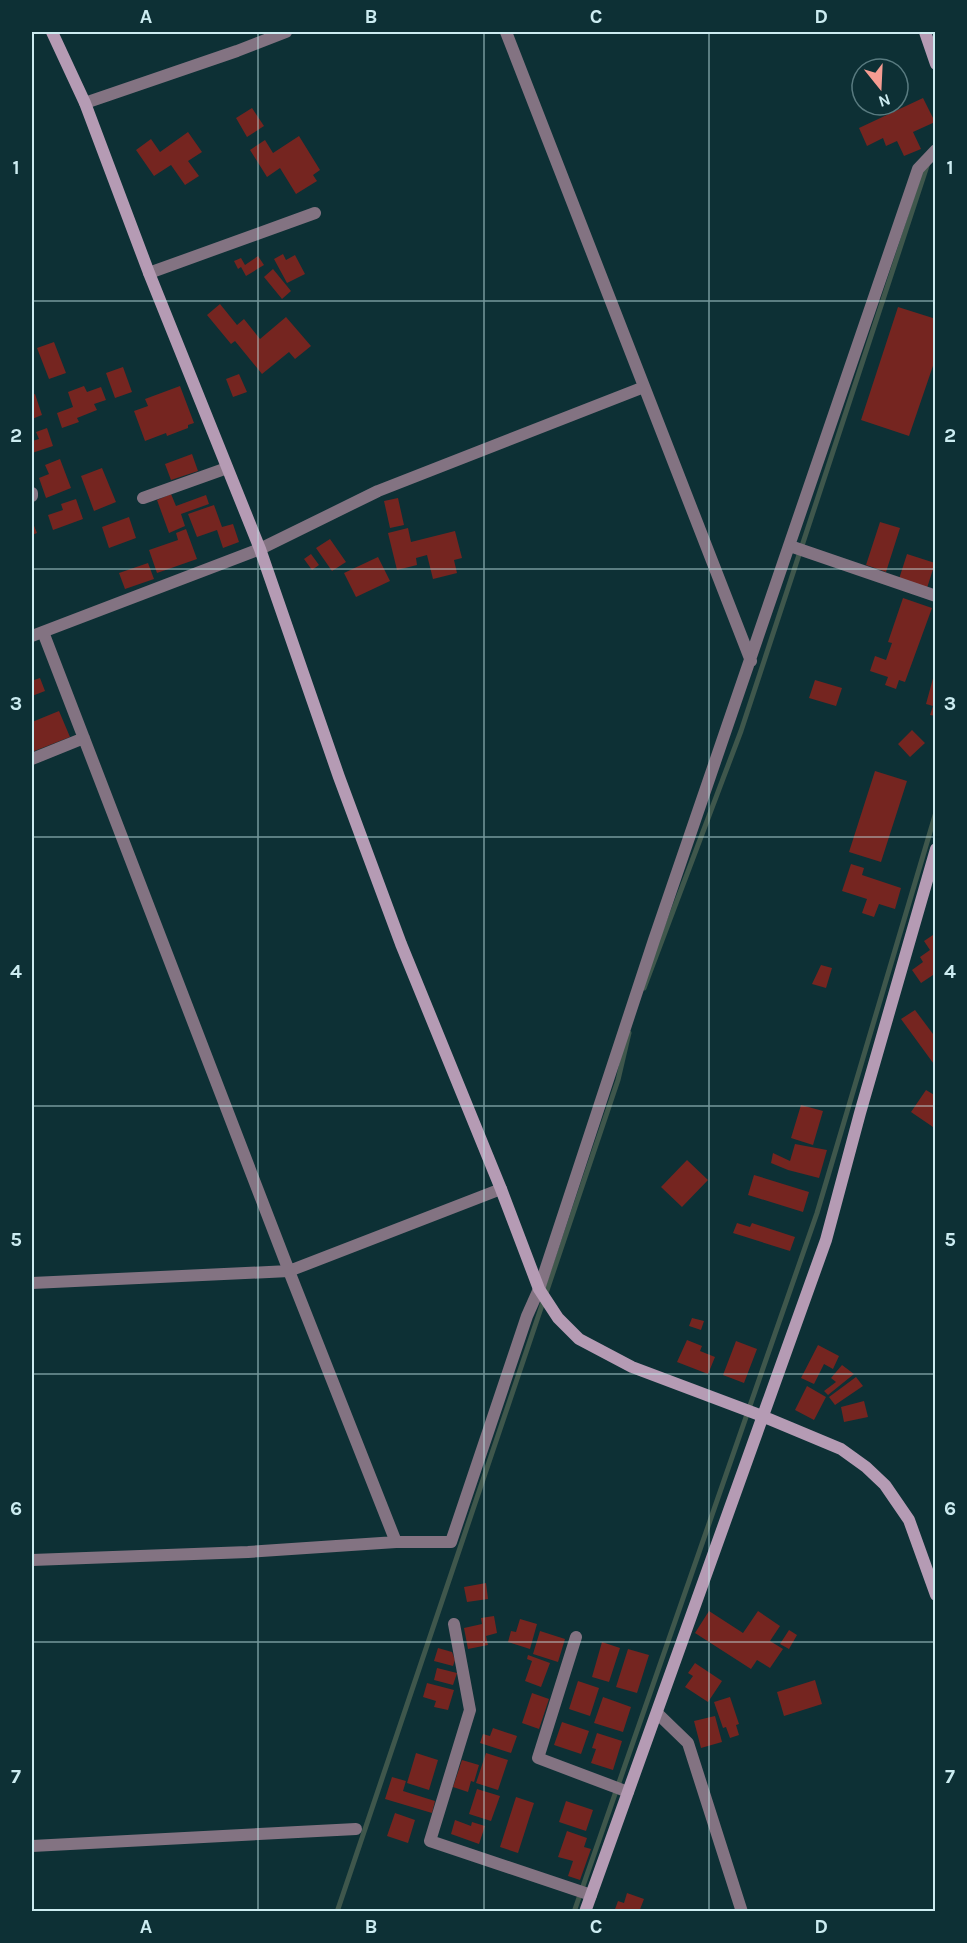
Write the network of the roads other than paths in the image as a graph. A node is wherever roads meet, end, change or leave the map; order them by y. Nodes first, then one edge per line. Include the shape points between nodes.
1 (52, 32) edge
2 (286, 32) edge
3 (506, 32) edge
4 (925, 32) edge
5 (936, 64) edge
6 (85, 103) junction
7 (936, 150) edge
8 (315, 213) dead end
9 (149, 273) junction
10 (644, 387) junction
11 (227, 468) junction
12 (142, 498) dead end
13 (789, 546) junction
14 (260, 549) junction
15 (936, 596) edge
16 (37, 634) edge
17 (751, 661) junction
18 (84, 738) junction
19 (32, 759) edge
20 (936, 849) edge
21 (501, 1189) junction
22 (289, 1271) junction
23 (32, 1283) edge
24 (539, 1289) junction
25 (762, 1416) junction
26 (396, 1542) junction
27 (32, 1560) edge
28 (936, 1595) edge
29 (454, 1624) dead end
30 (576, 1637) dead end
31 (657, 1713) junction
32 (628, 1792) junction
33 (356, 1829) dead end
34 (32, 1846) edge
35 (591, 1895) junction
36 (585, 1911) edge
37 (742, 1911) edge

1 - 6 street
2 - 6 street
3 - 10 street
4 - 5 street
6 - 9 street
7 - 13 street via 918,170
8 - 9 street
9 - 11 street
10 - 14 street via 378,491
10 - 17 street
11 - 12 street
11 - 14 street
13 - 15 street
13 - 17 street
14 - 16 street
14 - 21 street via 397,933
16 - 18 street
17 - 24 street
18 - 19 street
18 - 22 street
20 - 25 street via 826,1239
21 - 22 street
21 - 24 street
22 - 23 street
22 - 26 street
24 - 25 street via 558,1318 579,1339 632,1367
24 - 26 street via 451,1542
25 - 28 street via 841,1449 885,1485 909,1520
25 - 31 street
26 - 27 street
29 - 35 street via 470,1710 429,1840
30 - 32 street via 538,1758
31 - 32 street
31 - 37 street via 688,1743
32 - 35 street
33 - 34 street
35 - 36 street

